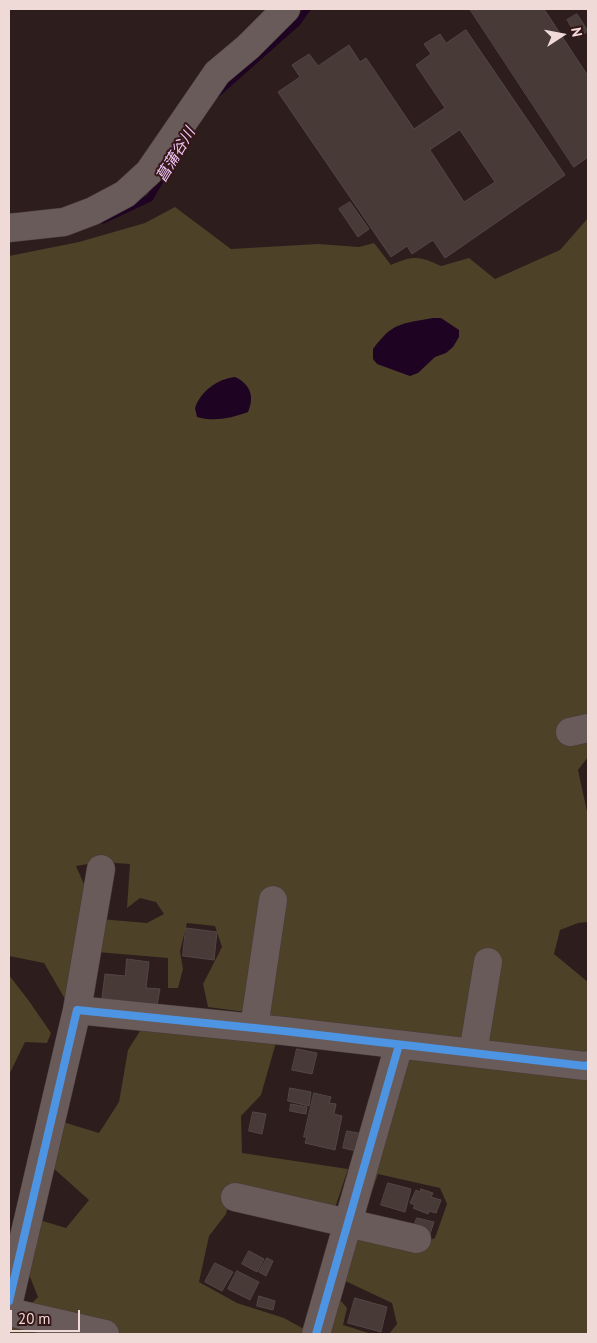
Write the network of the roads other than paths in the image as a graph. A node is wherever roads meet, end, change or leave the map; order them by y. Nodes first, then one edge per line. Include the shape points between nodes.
1 (286, 9) edge
2 (9, 228) edge
3 (101, 869) dead end
4 (273, 900) dead end
5 (488, 962) dead end
6 (78, 1010) junction
7 (254, 1028) junction
8 (399, 1044) junction
9 (473, 1053) junction
10 (588, 1065) edge
11 (235, 1197) dead end
12 (348, 1224) junction
13 (417, 1239) dead end
14 (9, 1301) edge
15 (9, 1312) edge
16 (105, 1334) edge
17 (316, 1334) edge

1 - 2 street via 217,74 149,172 125,194 94,211 64,222
3 - 6 street
4 - 7 street
5 - 9 street
6 - 7 street
6 - 14 street
7 - 8 street
8 - 9 street
8 - 12 street
9 - 10 street
11 - 12 street
12 - 13 street
12 - 17 street
15 - 16 street

